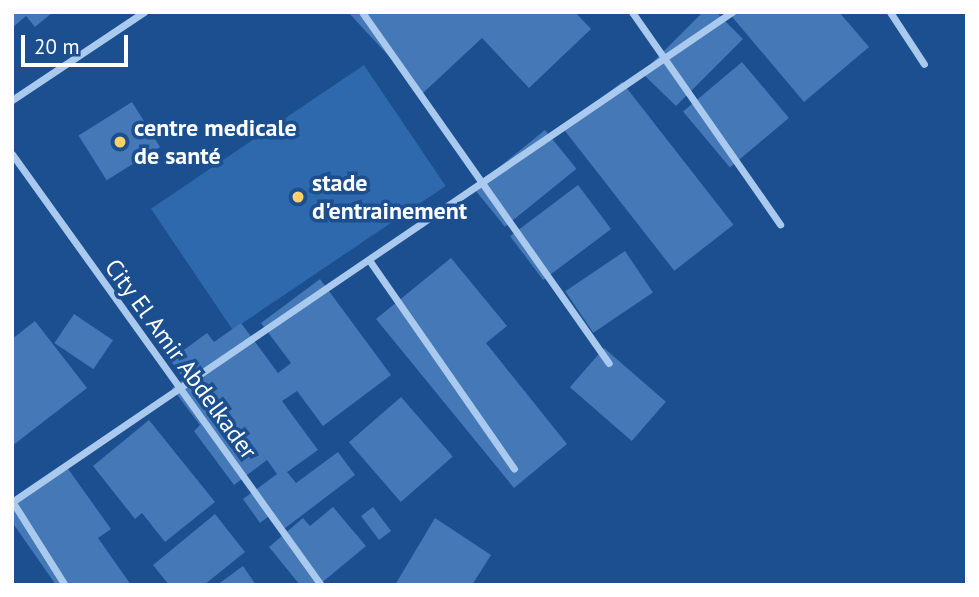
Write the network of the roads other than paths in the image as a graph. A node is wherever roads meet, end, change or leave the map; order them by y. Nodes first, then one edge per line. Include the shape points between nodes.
1 (144, 12) edge
2 (362, 12) edge
3 (632, 12) edge
4 (732, 12) edge
5 (890, 12) edge
6 (664, 58) junction
7 (924, 64) dead end
8 (12, 100) edge
9 (12, 154) edge
10 (482, 182) junction
11 (780, 224) dead end
12 (369, 260) junction
13 (609, 363) dead end
14 (177, 390) junction
15 (514, 469) dead end
16 (12, 501) edge
17 (65, 585) edge
18 (321, 585) edge

1 - 8 street
2 - 10 street
3 - 6 street
4 - 6 street
5 - 7 street
6 - 10 street
6 - 11 street
9 - 14 street, City El Amir Abdelkader
10 - 12 street
10 - 13 street
12 - 14 street
12 - 15 street
14 - 16 street
14 - 18 street, City El Amir Abdelkader
16 - 17 street

